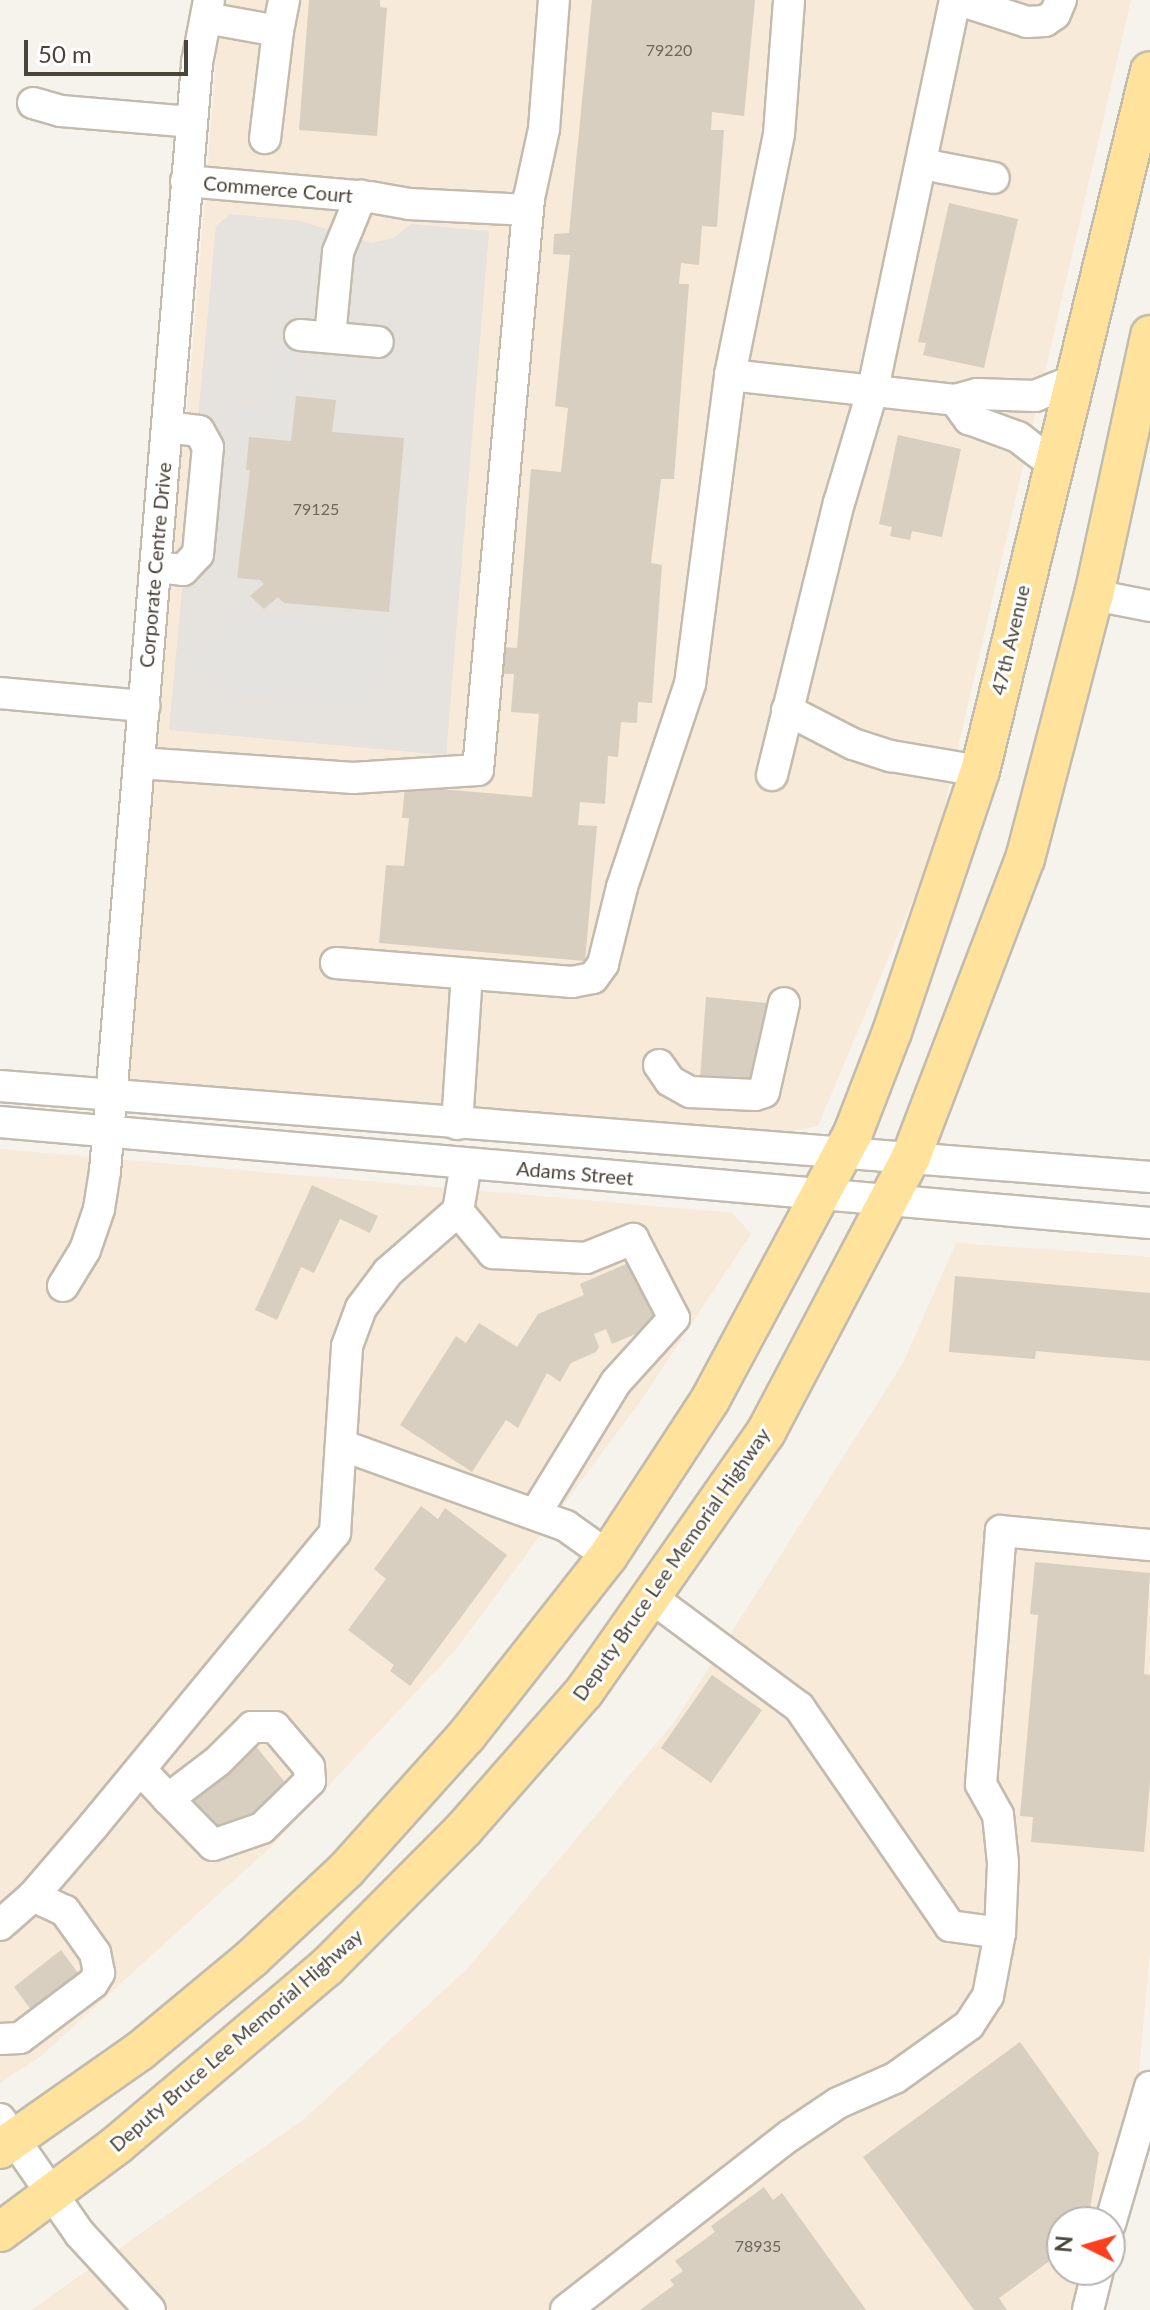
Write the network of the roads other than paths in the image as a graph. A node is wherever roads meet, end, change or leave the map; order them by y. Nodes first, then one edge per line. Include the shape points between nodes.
1 (284, 0) edge
2 (554, 0) edge
3 (789, 0) edge
4 (957, 0) edge
5 (1061, 0) edge
6 (207, 9) edge
7 (278, 31) junction
8 (1150, 71) edge
9 (33, 103) dead end
10 (191, 122) junction
11 (265, 138) dead end
12 (922, 164) junction
13 (994, 178) dead end
14 (186, 181) junction
15 (365, 197) junction
16 (528, 210) junction
17 (300, 335) dead end
18 (1150, 335) edge
19 (330, 337) junction
20 (378, 342) dead end
21 (730, 375) junction
22 (1075, 380) junction
23 (873, 389) junction
24 (955, 400) junction
25 (167, 427) junction
26 (1053, 464) junction
27 (155, 567) junction
28 (1094, 595) junction
29 (1150, 606) edge
30 (0, 693) edge
31 (144, 706) junction
32 (787, 710) junction
33 (139, 763) junction
34 (980, 771) junction
35 (772, 775) dead end
36 (336, 963) dead end
37 (467, 974) junction
38 (784, 1003) dead end
39 (659, 1065) dead end
40 (0, 1086) edge
41 (112, 1097) junction
42 (0, 1122) edge
43 (457, 1124) junction
44 (108, 1132) junction
45 (844, 1151) junction
46 (911, 1157) junction
47 (466, 1164) junction
48 (1150, 1177) edge
49 (822, 1195) junction
50 (890, 1201) junction
51 (458, 1211) junction
52 (1150, 1223) edge
53 (63, 1286) dead end
54 (341, 1445) junction
55 (535, 1514) junction
56 (1150, 1545) edge
57 (608, 1556) junction
58 (652, 1598) junction
59 (141, 1770) junction
60 (168, 1799) junction
61 (33, 1896) junction
62 (0, 1925) edge
63 (1000, 1933) junction
64 (0, 2039) edge
65 (1150, 2087) edge
66 (4, 2136) edge
67 (54, 2195) junction
68 (1115, 2206) edge
69 (0, 2232) edge
70 (1094, 2286) edge
71 (150, 2310) edge
72 (566, 2310) edge
73 (1088, 2310) edge

1 - 7 street
2 - 16 street via 544,129
3 - 21 street via 779,134
4 - 5 street via 1027,22 1045,21
4 - 12 street
6 - 7 street
6 - 10 street, Corporate Centre Drive
7 - 11 street
8 - 22 main road, 47th Avenue
9 - 10 street via 61,111
10 - 14 street, Corporate Centre Drive
12 - 13 street
12 - 23 street
14 - 15 street, Commerce Court
14 - 25 street, Corporate Centre Drive
15 - 16 street, Commerce Court
15 - 19 street via 338,252
16 - 33 street via 478,770 353,778
17 - 19 street
18 - 28 main road
19 - 20 street
21 - 23 street
21 - 37 street via 690,684 622,887 603,964 593,978 582,982
22 - 24 street via 1035,396 977,394
22 - 26 main road, 47th Avenue
23 - 24 street
23 - 32 street
24 - 26 street via 969,419 1018,437
25 - 27 street, Corporate Centre Drive
25 - 27 street via 199,431 208,447 196,561 183,570
26 - 34 main road, 47th Avenue
27 - 31 street, Corporate Centre Drive
28 - 29 street
28 - 46 main road via 1025,859
30 - 31 street
31 - 33 street, Corporate Centre Drive
32 - 34 street via 853,744
32 - 35 street
33 - 41 street, Corporate Centre Drive
34 - 45 main road, 47th Avenue via 892,1032
36 - 37 street
37 - 43 street
38 - 39 street via 764,1092 690,1092 670,1081
40 - 41 street, Adams Street
41 - 43 street, Adams Street
41 - 44 street, Corporate Centre Drive
42 - 44 street, Adams Street
43 - 45 street, Adams Street
44 - 47 street, Adams Street
44 - 53 street, Corporate Centre Drive via 99,1209 85,1250
45 - 46 street, Adams Street
45 - 49 main road, 47th Avenue
46 - 48 street, Adams Street
46 - 50 main road
47 - 49 street, Adams Street
47 - 51 street
49 - 50 street, Adams Street
49 - 57 main road via 710,1400
50 - 52 street, Adams Street
50 - 58 main road, Deputy Bruce Lee Memorial Highway via 766,1432
51 - 54 street via 388,1272 361,1308 347,1346
51 - 55 street via 493,1253 586,1258 633,1239 674,1318 616,1382
54 - 55 street
54 - 59 street via 335,1533
55 - 57 street via 566,1526
56 - 63 street via 1001,1531 981,1784 998,1815 1003,1863
57 - 66 main road via 467,1735 346,1870 252,1958 140,2051
58 - 63 street via 799,1707 950,1926
58 - 67 main road, Deputy Bruce Lee Memorial Highway via 584,1692 464,1829 327,1967
59 - 60 street
59 - 61 street
60 - 60 street via 213,1845 262,1828 310,1781 309,1767 275,1727 252,1727
61 - 62 street
61 - 64 street via 65,1911 95,1953 99,1973 20,2038
63 - 72 street via 988,1996 969,2025 895,2078 838,2103 789,2136
65 - 68 street
66 - 67 street
67 - 69 main road, Deputy Bruce Lee Memorial Highway
67 - 71 street via 80,2234
70 - 73 street

